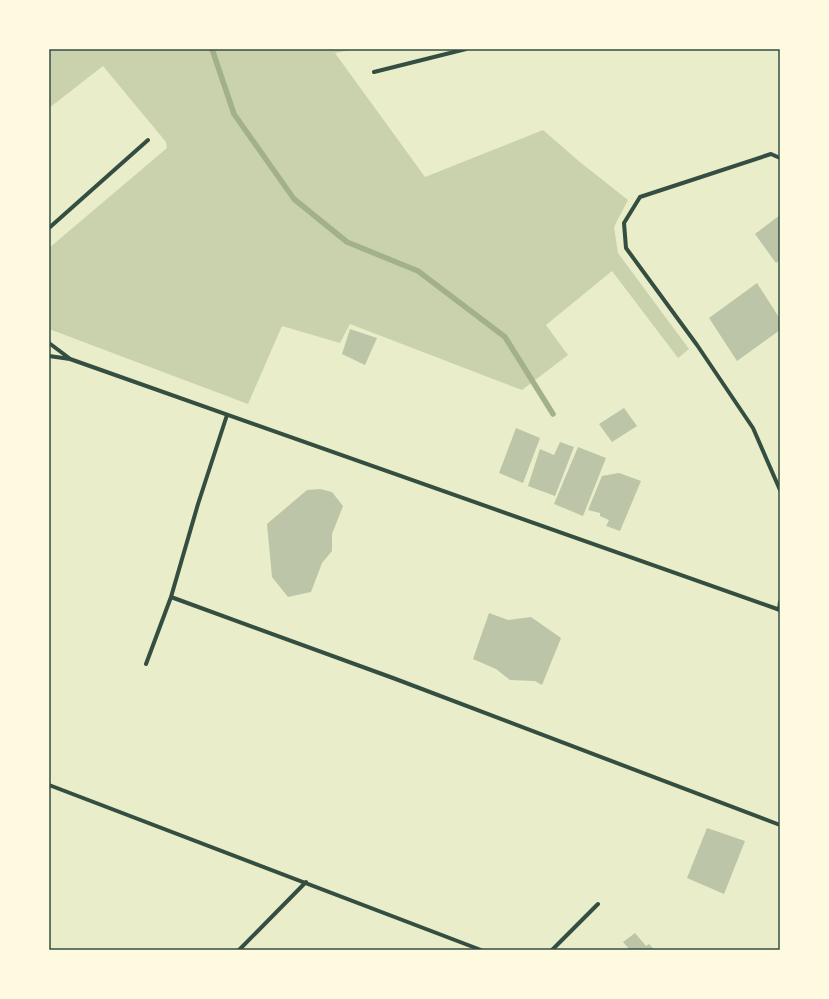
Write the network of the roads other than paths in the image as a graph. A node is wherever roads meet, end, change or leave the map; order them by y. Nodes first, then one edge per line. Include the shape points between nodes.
1 (466, 49) edge
2 (374, 72) dead end
3 (148, 140) dead end
4 (780, 158) edge
5 (49, 228) edge
6 (49, 344) edge
7 (49, 356) edge
8 (70, 359) junction
9 (227, 415) junction
10 (780, 490) edge
11 (171, 597) junction
12 (780, 602) edge
13 (779, 610) edge
14 (146, 664) dead end
15 (49, 785) edge
16 (780, 825) edge
17 (306, 882) junction
18 (598, 904) dead end
19 (239, 950) edge
20 (481, 950) edge
21 (552, 950) edge

1 - 2 street
3 - 5 street
4 - 10 street via 771,154 640,197 624,223 626,248 697,345 753,428
6 - 8 street
7 - 8 street
8 - 9 street
9 - 11 street
9 - 13 street
11 - 14 street
11 - 16 street
12 - 13 street
15 - 17 street
17 - 19 street
17 - 20 street
18 - 21 street

